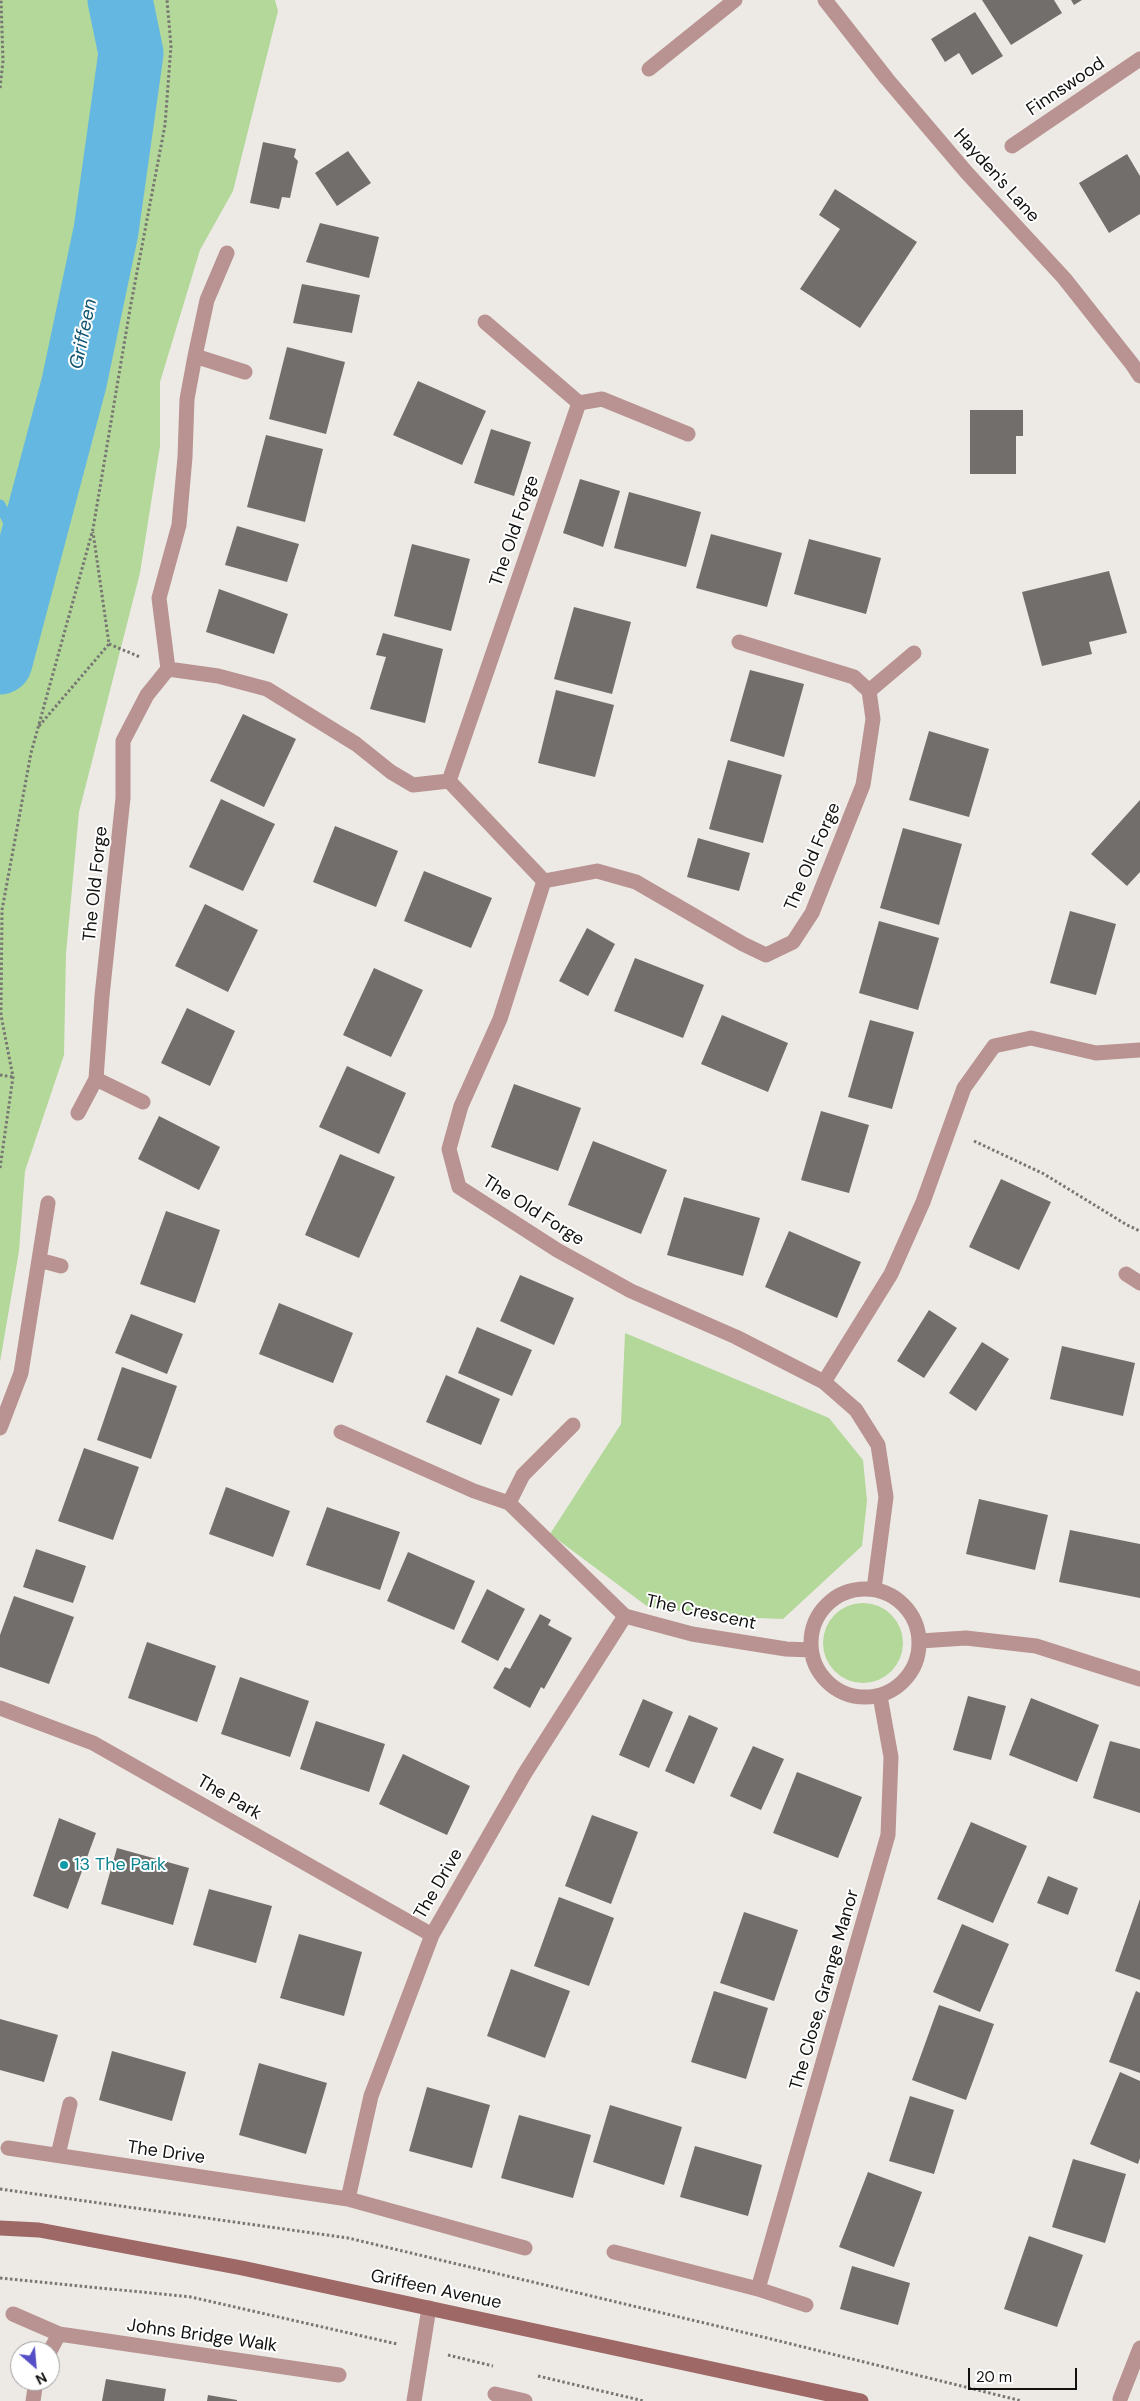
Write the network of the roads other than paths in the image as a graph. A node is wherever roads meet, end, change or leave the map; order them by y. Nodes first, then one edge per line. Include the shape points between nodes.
1 (735, 0) edge
2 (825, 0) edge
3 (1140, 59) edge
4 (649, 69) dead end
5 (1012, 146) dead end
6 (227, 253) dead end
7 (485, 322) dead end
8 (195, 356) junction
9 (245, 372) dead end
10 (1140, 376) edge
11 (579, 403) junction
12 (688, 434) dead end
13 (739, 642) dead end
14 (914, 653) dead end
15 (168, 669) junction
16 (868, 691) junction
17 (449, 781) junction
18 (544, 881) junction
19 (1140, 1050) edge
20 (96, 1079) junction
21 (143, 1102) dead end
22 (78, 1113) dead end
23 (48, 1203) dead end
24 (39, 1260) junction
25 (61, 1266) dead end
26 (1126, 1274) dead end
27 (1140, 1283) edge
28 (824, 1382) junction
29 (573, 1425) dead end
30 (0, 1428) edge
31 (341, 1432) dead end
32 (510, 1503) junction
33 (874, 1589) junction
34 (626, 1616) junction
35 (920, 1641) junction
36 (811, 1650) junction
37 (1140, 1679) edge
38 (880, 1696) junction
39 (0, 1708) edge
40 (432, 1935) junction
41 (70, 2104) dead end
42 (8, 2148) dead end
43 (58, 2156) junction
44 (348, 2199) junction
45 (0, 2228) edge
46 (525, 2248) dead end
47 (614, 2252) dead end
48 (758, 2289) junction
49 (806, 2305) dead end
50 (429, 2308) junction
51 (13, 2314) dead end
52 (59, 2334) junction
53 (55, 2341) edge
54 (1140, 2348) edge
55 (340, 2376) dead end
56 (494, 2394) dead end
57 (1120, 2399) dead end
58 (414, 2401) edge
59 (525, 2401) edge
60 (861, 2401) edge

1 - 4 street
2 - 10 street, Hayden's Lane via 967,173 1064,278
3 - 5 street, Finnswood
6 - 8 street via 207,300
7 - 11 street
8 - 9 street
8 - 15 street via 187,399 179,525 159,598
11 - 12 street via 602,399
11 - 17 street, The Old Forge
13 - 16 street via 854,677
14 - 16 street
15 - 17 street via 218,676 267,689 356,744 413,785
15 - 20 street, The Old Forge via 147,695 123,741 122,807
16 - 18 street, The Old Forge via 873,719 863,785 812,913 794,942 766,956 636,882 597,872
17 - 18 street
18 - 28 street, The Old Forge via 500,1019 461,1106 449,1149 459,1187 557,1250 631,1291 736,1337
19 - 28 street via 1096,1053 1031,1038 994,1046 964,1088 923,1202 891,1274
20 - 21 street
20 - 22 street, The Old Forge
23 - 24 street
24 - 25 street
24 - 30 street via 21,1373
26 - 27 street
28 - 33 street, The Old Forge via 856,1410 878,1445 886,1497
29 - 32 street via 523,1475
31 - 32 street, The Crescent via 474,1491
32 - 34 street, The Crescent
33 - 35 street via 892,1594 906,1606 916,1622
33 - 36 street via 857,1588 827,1604 817,1618
34 - 36 street, The Crescent via 692,1634
34 - 40 street, The Drive via 525,1773
35 - 37 street via 966,1638 1036,1646
35 - 38 street via 917,1659 909,1675 896,1688
36 - 38 street via 817,1668 828,1682 843,1692 861,1697
38 - 48 street, The Close, Grange Manor via 891,1758 888,1835
39 - 40 street, The Park via 93,1743
40 - 44 street, The Drive via 371,2096
41 - 43 street
42 - 43 street, The Drive
43 - 44 street, The Drive
44 - 46 street, The Drive
45 - 50 street, Griffeen Avenue via 68,2235
47 - 48 street
48 - 49 street
50 - 58 street
50 - 60 street, Griffeen Avenue
51 - 52 street, Johns Bridge Walk
52 - 53 street
52 - 55 street, Johns Bridge Walk
54 - 57 street
56 - 59 street

